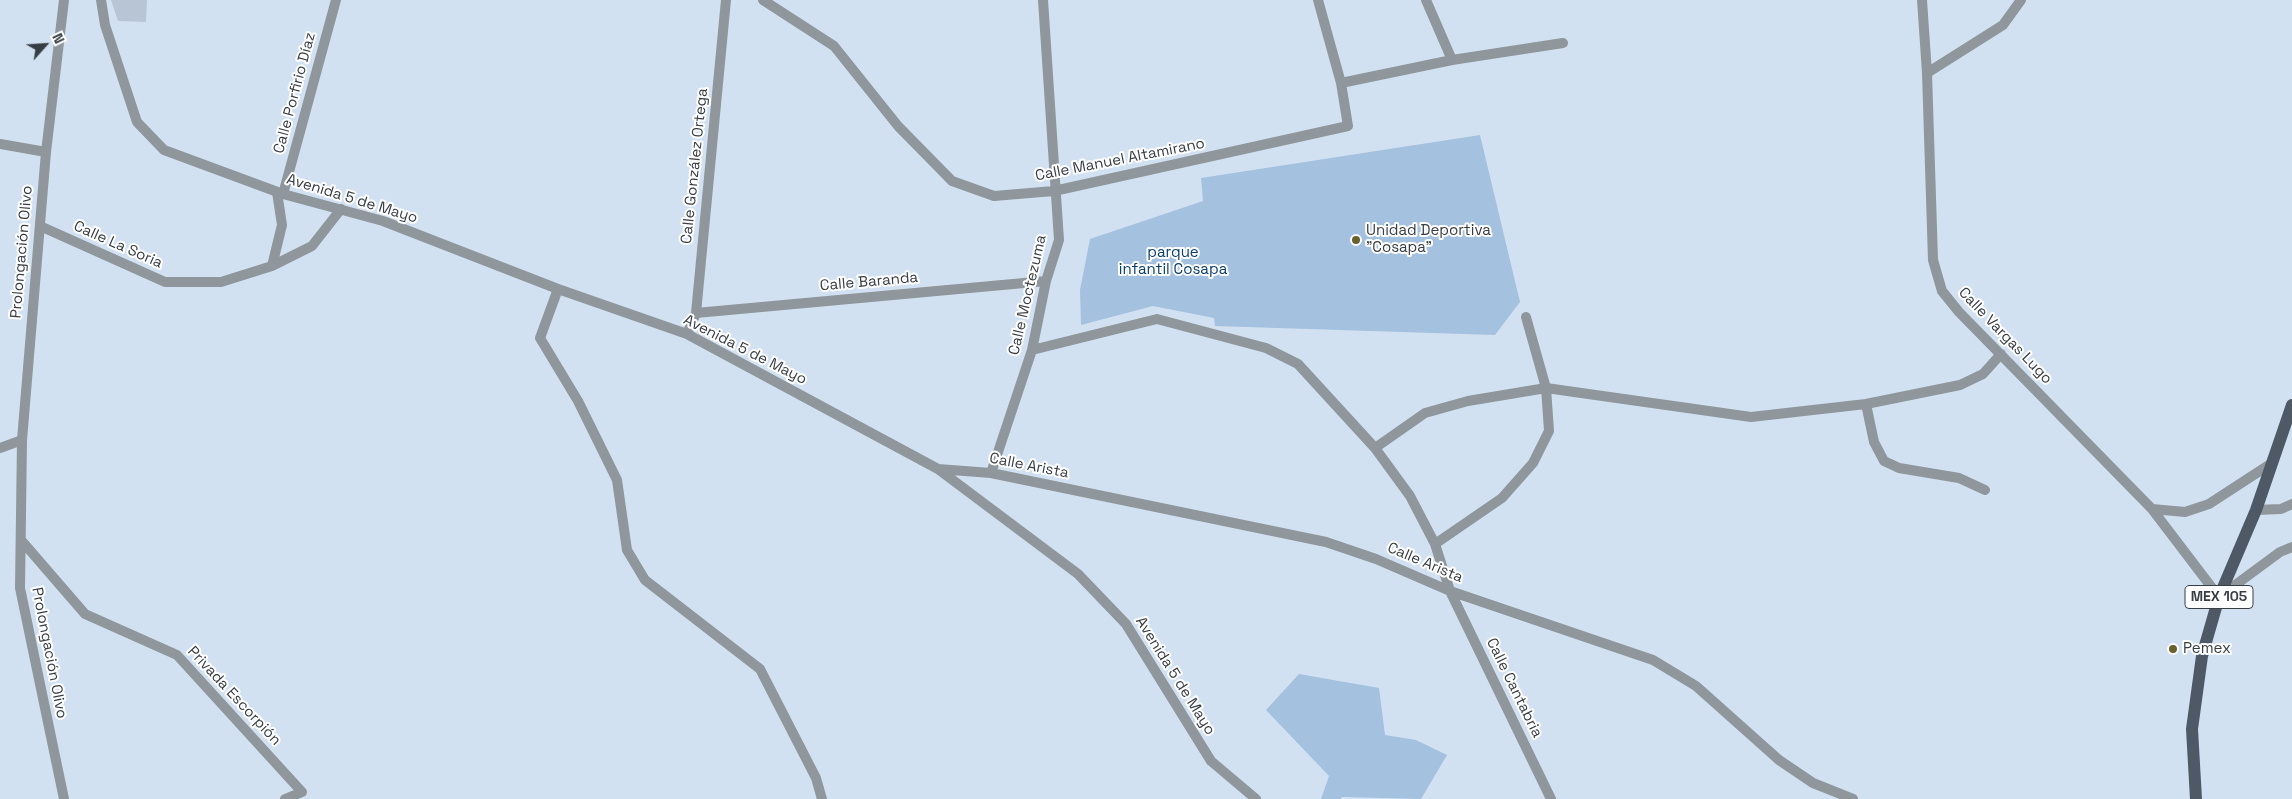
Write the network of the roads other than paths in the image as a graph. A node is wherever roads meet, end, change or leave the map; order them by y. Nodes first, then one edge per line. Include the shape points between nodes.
1 (64, 0) edge
2 (101, 0) edge
3 (336, 0) edge
4 (726, 0) edge
5 (763, 0) edge
6 (1043, 0) edge
7 (1318, 0) edge
8 (1426, 0) edge
9 (1922, 0) edge
10 (2021, 0) edge
11 (1563, 42) dead end
12 (1452, 60) junction
13 (1927, 72) junction
14 (1341, 83) junction
15 (0, 144) edge
16 (46, 152) junction
17 (1054, 191) junction
18 (280, 193) junction
19 (341, 209) junction
20 (40, 226) junction
21 (272, 266) junction
22 (1046, 280) junction
23 (558, 289) junction
24 (696, 313) junction
25 (1526, 316) dead end
26 (687, 334) junction
27 (1032, 350) junction
28 (2001, 354) junction
29 (1546, 388) junction
30 (1866, 404) junction
31 (2292, 405) edge
32 (22, 440) junction
33 (0, 448) edge
34 (1375, 448) junction
35 (2272, 463) junction
36 (938, 469) junction
37 (991, 473) junction
38 (1985, 490) dead end
39 (2292, 504) edge
40 (2152, 509) junction
41 (2256, 510) junction
42 (21, 540) junction
43 (1435, 544) junction
44 (2292, 547) edge
45 (1450, 591) junction
46 (2220, 597) junction
47 (64, 799) edge
48 (285, 799) edge
49 (822, 799) edge
50 (1256, 799) edge
51 (1552, 799) edge
52 (1853, 799) edge
53 (2196, 799) edge

1 - 16 street, Prolongación Olivo
2 - 18 street, Avenida 5 de Mayo via 105,25 137,122 164,150
3 - 18 street, Calle Porfirio Díaz
4 - 24 street, Calle González Ortega
5 - 17 street, Calle Manuel Altamirano via 834,46 898,126 952,182 994,196
6 - 17 street, Calle Moctezuma
7 - 14 street
8 - 12 street
9 - 13 street, Calle Vargas Lugo
10 - 13 street via 2003,24
11 - 12 street
12 - 14 street
13 - 28 street, Calle Vargas Lugo via 1932,260 1942,291
14 - 17 street, Calle Manuel Altamirano via 1348,126
15 - 16 street
16 - 20 street, Prolongación Olivo
17 - 22 street, Calle Moctezuma via 1059,240
18 - 19 street, Avenida 5 de Mayo
18 - 21 street via 282,225
19 - 21 street, Calle La Soria via 312,246
19 - 23 street, Avenida 5 de Mayo via 383,221
20 - 21 street, Calle La Soria via 165,282 221,282
20 - 32 street, Prolongación Olivo
22 - 24 street, Calle Baranda
22 - 27 street, Calle Moctezuma
23 - 26 street, Avenida 5 de Mayo
23 - 49 street via 540,338 578,401 617,480 627,550 645,580 760,669 816,778
24 - 26 street, Calle González Ortega
25 - 29 street
26 - 36 street, Avenida 5 de Mayo
27 - 34 street, Calle Cantabria via 1157,319 1266,348 1298,364
27 - 37 street, Calle Moctezuma
28 - 30 street via 1983,374 1960,385
28 - 40 street, Calle Vargas Lugo
29 - 30 street via 1751,417
29 - 34 street via 1468,401 1425,413
29 - 43 street via 1549,431 1533,463 1502,498
30 - 38 street via 1874,442 1884,460 1898,468 1959,478
31 - 35 main road, MEX 105
32 - 33 street
32 - 42 street, Prolongación Olivo
34 - 43 street, Calle Cantabria via 1410,496
35 - 40 street via 2209,504 2185,512
35 - 41 main road, MEX 105
36 - 37 street, Calle Arista
36 - 50 street, Avenida 5 de Mayo via 1078,574 1126,624 1211,761
37 - 45 street, Calle Arista via 1326,542 1376,559
39 - 41 street
40 - 46 street, Calle Vargas Lugo
41 - 46 main road, MEX 105
42 - 47 street, Prolongación Olivo via 20,588
42 - 48 street, Privada Escorpión via 86,614 177,655 302,792
43 - 45 street, Calle Cantabria
44 - 46 street via 2280,552
45 - 51 street, Calle Cantabria
45 - 52 street, Calle Arista via 1652,660 1696,686 1779,760 1813,783
46 - 53 main road, MEX 105 via 2202,656 2192,729

